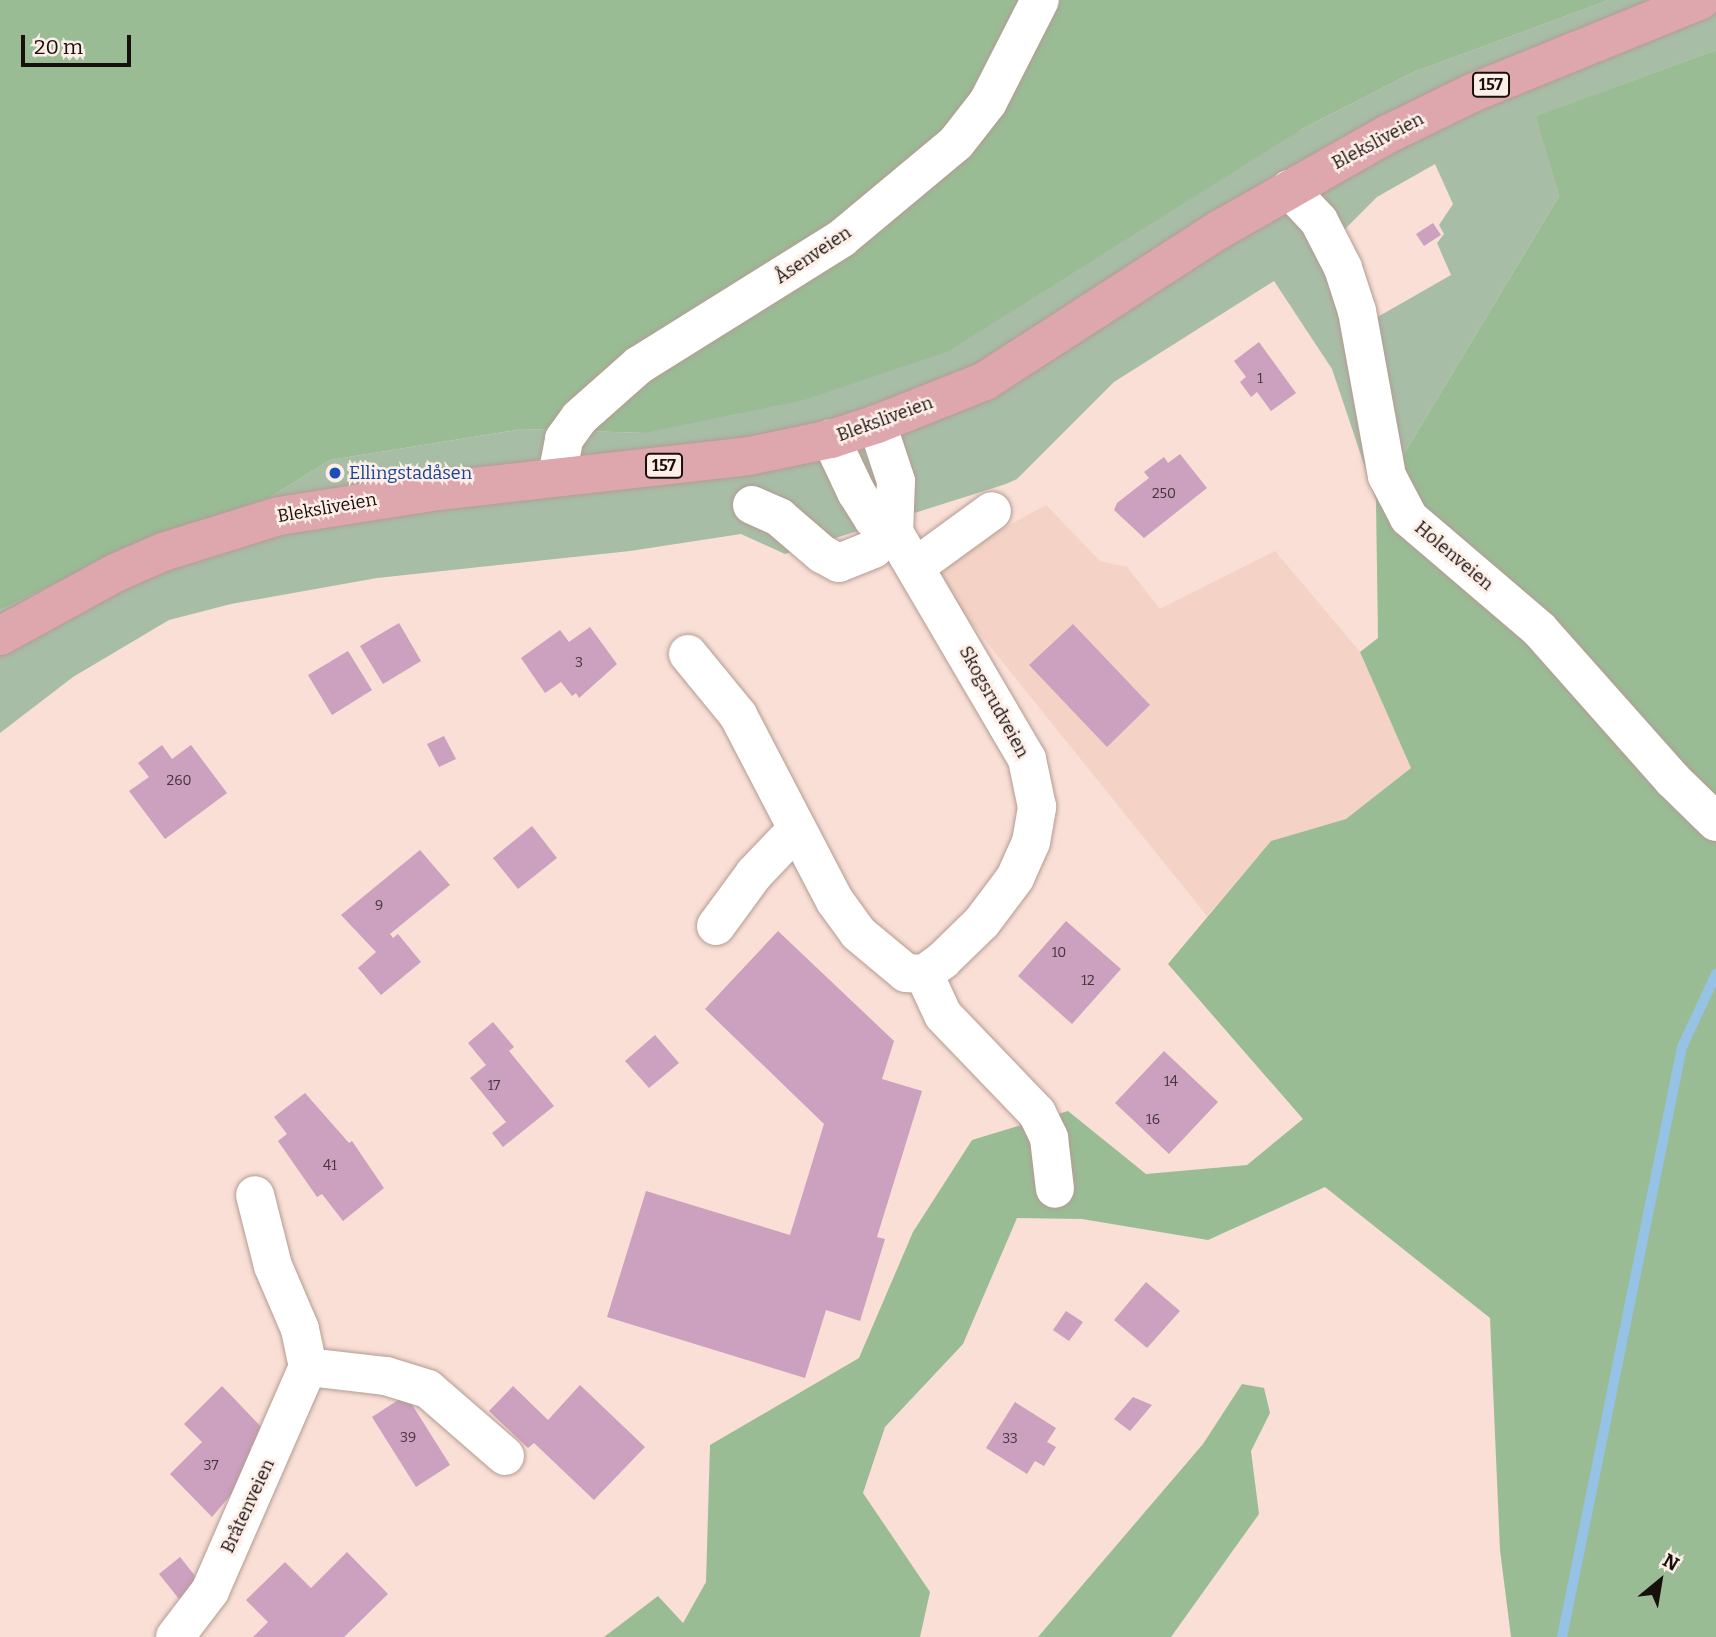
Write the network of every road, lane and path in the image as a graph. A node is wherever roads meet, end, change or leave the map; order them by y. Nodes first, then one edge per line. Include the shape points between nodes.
1 (1040, 0) edge
2 (1701, 0) edge
3 (1289, 189) junction
4 (877, 424) junction
5 (831, 439) junction
6 (557, 476) junction
7 (752, 505) dead end
8 (992, 511) dead end
9 (894, 532) junction
10 (915, 568) junction
11 (0, 636) edge
12 (688, 654) dead end
13 (1716, 822) edge
14 (797, 829) junction
15 (716, 926) dead end
16 (924, 974) junction
17 (1055, 1189) dead end
18 (255, 1195) dead end
19 (307, 1367) junction
20 (505, 1456) dead end
21 (175, 1637) edge

1 - 6 street, Åsenveien via 988,102 956,143 842,238 639,365 579,418 564,439
2 - 3 main road, Bleksliveien / 157 via 1472,93
3 - 4 main road, Bleksliveien / 157 via 985,381
3 - 13 street, Holenveien via 1319,221 1343,268 1357,311 1387,476 1409,518 1539,629
4 - 5 main road, Bleksliveien / 157
4 - 9 street via 896,481
5 - 6 main road, Bleksliveien / 157 via 749,456
5 - 9 street, Skogsrudveien via 873,519
6 - 11 main road, Bleksliveien / 157 via 279,516 151,557
7 - 9 street via 787,522 822,554 839,562 873,549
8 - 10 street
9 - 10 street, Skogsrudveien
10 - 16 street, Skogsrudveien via 1015,736 1027,760 1037,807 1031,842 1015,878 982,922
12 - 14 street via 738,715
14 - 15 street via 754,874
14 - 16 street via 858,933 906,974
16 - 17 street via 943,1015 1037,1113 1049,1138
18 - 19 street via 273,1266 300,1329
19 - 20 street via 386,1377 428,1389
19 - 21 street, Bråtenveien via 210,1591

